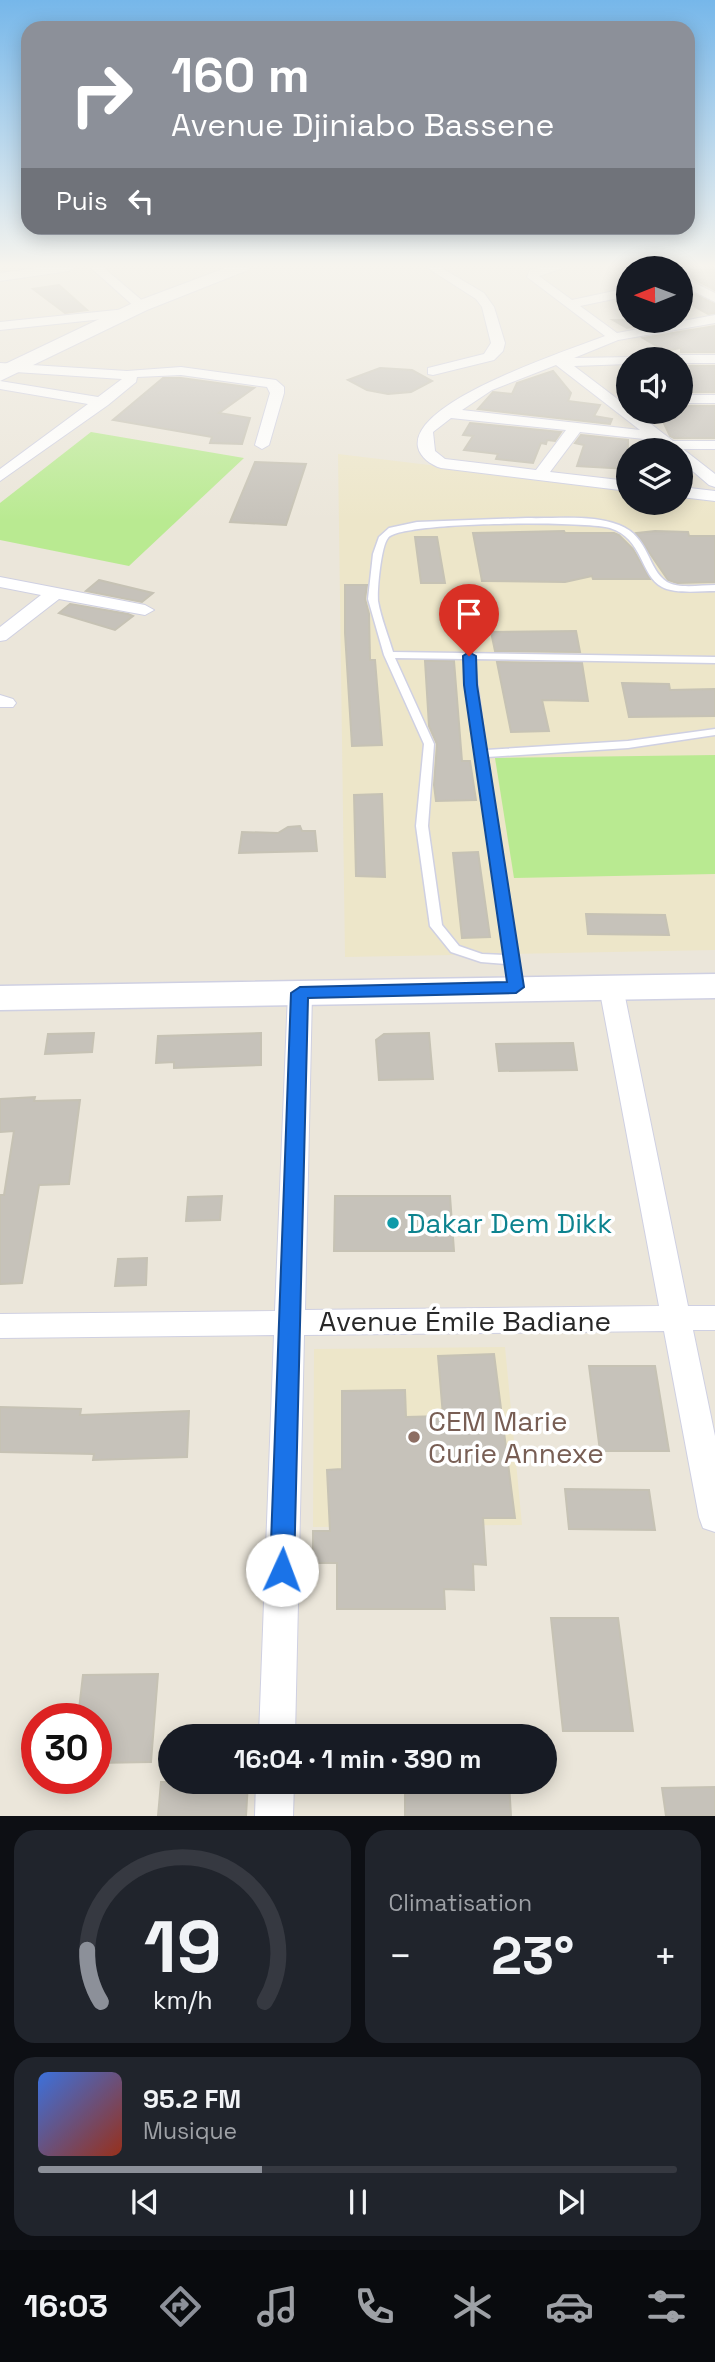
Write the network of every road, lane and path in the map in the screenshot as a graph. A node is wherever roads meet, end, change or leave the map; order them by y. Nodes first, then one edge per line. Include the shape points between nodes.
1 (43, 352) edge
2 (495, 352) edge
3 (581, 352) edge
4 (693, 359) edge
5 (715, 359) edge
6 (616, 360) edge
7 (560, 361) junction
8 (3, 370) edge
9 (433, 371) dead end
10 (127, 375) junction
11 (0, 386) edge
12 (693, 399) edge
13 (715, 399) edge
14 (610, 400) junction
15 (616, 400) edge
16 (103, 402) junction
17 (449, 413) junction
18 (575, 428) junction
19 (628, 438) edge
20 (660, 438) edge
21 (262, 445) dead end
22 (715, 445) edge
23 (693, 446) edge
24 (693, 464) edge
25 (540, 475) junction
26 (0, 476) edge
27 (715, 482) edge
28 (616, 484) edge
29 (693, 493) edge
30 (715, 496) edge
31 (0, 582) edge
32 (715, 588) edge
33 (55, 592) junction
34 (145, 610) dead end
35 (0, 636) edge
36 (389, 655) junction
37 (469, 656) junction
38 (715, 660) edge
39 (715, 733) edge
40 (481, 754) junction
41 (513, 974) junction
42 (715, 986) edge
43 (611, 987) junction
44 (300, 993) junction
45 (0, 998) edge
46 (715, 1318) edge
47 (678, 1320) junction
48 (290, 1322) junction
49 (0, 1326) edge
50 (715, 1517) edge
51 (277, 1724) edge
52 (275, 1794) edge
53 (274, 1816) edge

1 - 8 street
2 - 9 street
3 - 7 street
4 - 5 street
6 - 7 street
7 - 14 street
7 - 17 street via 487,387
8 - 10 street
10 - 16 street via 131,379
10 - 21 street via 172,370 271,383 277,393
11 - 16 street
12 - 13 street
14 - 15 street
14 - 20 street
16 - 26 street
17 - 18 street
17 - 25 street via 426,432 428,453 441,463
18 - 19 street
18 - 25 street
22 - 23 street
24 - 27 street
25 - 28 street
29 - 30 street
31 - 33 street
32 - 36 lane via 665,585 634,538 616,527 594,522 417,525 392,530 383,537 378,554 373,599
33 - 34 street
33 - 35 street
36 - 37 lane
36 - 41 lane via 429,744 422,826 436,926 455,949
37 - 38 lane
37 - 40 lane
39 - 40 lane via 654,744
40 - 41 lane
41 - 43 main road
41 - 44 main road
42 - 43 main road
43 - 47 street
44 - 45 main road
44 - 48 street
46 - 47 street
47 - 48 street, Avenue Émile Badiane
47 - 50 street
48 - 49 street, Avenue Émile Badiane
48 - 51 street
52 - 53 street

